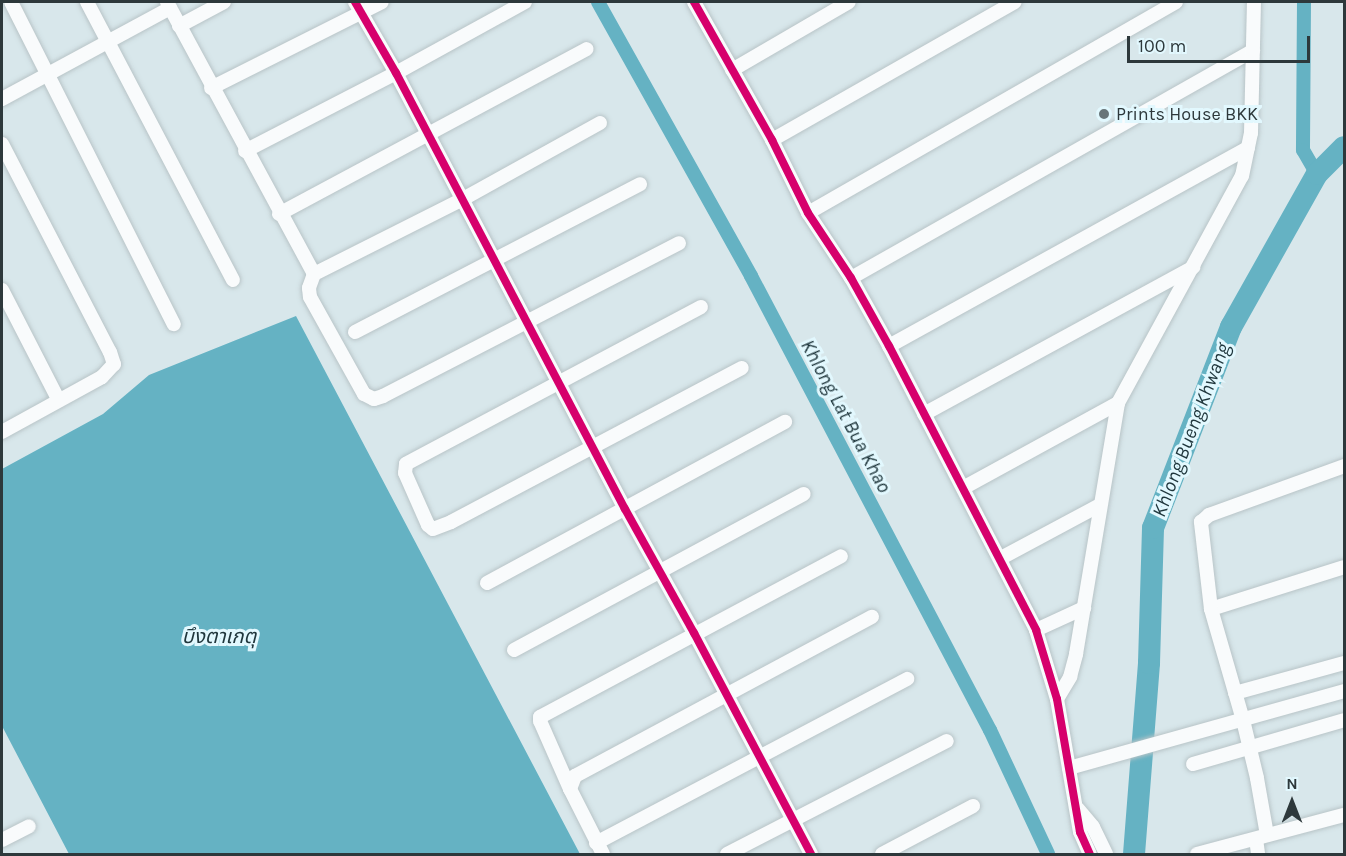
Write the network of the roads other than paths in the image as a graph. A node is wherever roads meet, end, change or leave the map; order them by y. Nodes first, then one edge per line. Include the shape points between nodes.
1 (11, 2) edge
2 (87, 2) edge
3 (224, 2) edge
4 (382, 2) edge
5 (525, 2) edge
6 (694, 2) edge
7 (849, 2) edge
8 (1015, 2) edge
9 (1176, 2) edge
10 (1254, 2) edge
11 (168, 5) edge
12 (358, 7) edge
13 (179, 26) junction
14 (108, 42) junction
15 (587, 49) dead end
16 (1253, 51) junction
17 (732, 70) junction
18 (48, 73) junction
19 (396, 73) junction
20 (211, 88) junction
21 (2, 99) edge
22 (600, 123) dead end
23 (428, 134) junction
24 (772, 140) junction
25 (2, 144) edge
26 (1248, 148) junction
27 (246, 151) junction
28 (640, 184) dead end
29 (461, 200) junction
30 (808, 213) junction
31 (279, 214) junction
32 (679, 243) dead end
33 (494, 258) junction
34 (1194, 267) junction
35 (314, 274) junction
36 (851, 278) junction
37 (233, 280) dead end
38 (2, 290) edge
39 (701, 307) dead end
40 (527, 321) junction
41 (174, 324) dead end
42 (355, 332) dead end
43 (889, 346) junction
44 (742, 368) dead end
45 (559, 383) junction
46 (58, 399) junction
47 (1118, 403) junction
48 (924, 414) junction
49 (785, 422) dead end
50 (2, 432) edge
51 (592, 446) junction
52 (1344, 466) edge
53 (963, 488) junction
54 (804, 494) dead end
55 (1100, 506) junction
56 (625, 509) junction
57 (841, 556) dead end
58 (1001, 558) junction
59 (1344, 567) edge
60 (660, 571) junction
61 (487, 583) dead end
62 (1084, 608) junction
63 (1211, 609) junction
64 (872, 618) dead end
65 (1036, 630) junction
66 (694, 633) junction
67 (514, 650) dead end
68 (1344, 663) edge
69 (907, 679) dead end
70 (1344, 691) edge
71 (1235, 693) junction
72 (726, 694) junction
73 (1057, 699) junction
74 (1243, 720) junction
75 (1344, 720) edge
76 (948, 741) dead end
77 (1249, 749) junction
78 (760, 756) junction
79 (1193, 764) dead end
80 (1069, 768) junction
81 (570, 789) junction
82 (974, 806) dead end
83 (1344, 815) edge
84 (793, 819) junction
85 (29, 826) dead end
86 (1087, 830) junction
87 (1261, 837) junction
88 (2, 840) edge
89 (600, 849) edge
90 (727, 855) edge
91 (811, 855) edge
92 (882, 855) edge
93 (1090, 855) edge
94 (1106, 855) edge
95 (1197, 855) edge
96 (1258, 855) edge

1 - 18 street
2 - 14 street
3 - 13 street
4 - 12 street
5 - 19 street
6 - 17 street
7 - 17 street
8 - 24 street
9 - 30 street
10 - 16 street
11 - 13 street
11 - 14 street
12 - 19 street
12 - 20 street
13 - 20 street
14 - 18 street
14 - 37 street
15 - 23 street
16 - 26 street
16 - 36 street
17 - 24 street
18 - 21 street
18 - 41 street
19 - 23 street
19 - 27 street
20 - 27 street
22 - 29 street
23 - 29 street
23 - 31 street
24 - 30 street
25 - 46 street via 113,358 111,370 102,377
26 - 34 street via 1242,176
26 - 43 street
27 - 31 street
28 - 33 street
29 - 33 street
29 - 35 street
30 - 36 street
31 - 35 street
32 - 40 street
33 - 40 street
33 - 42 street
34 - 47 street
34 - 48 street
35 - 40 street via 310,297 369,399 383,396
36 - 43 street
38 - 46 street
39 - 45 street
40 - 45 street
43 - 48 street
44 - 51 street
45 - 51 street
45 - 51 street via 406,464 405,472 428,525 433,529 446,525
46 - 50 street
47 - 53 street
47 - 55 street
48 - 53 street
49 - 56 street
51 - 56 street
52 - 63 street via 1205,518 1201,528
53 - 58 street
54 - 60 street
55 - 58 street
55 - 62 street
56 - 60 street
56 - 61 street
57 - 66 street
58 - 65 street
59 - 63 street
60 - 66 street
60 - 67 street
62 - 65 street
62 - 73 street via 1073,666
63 - 71 street
64 - 72 street
65 - 73 street
66 - 72 street
66 - 81 street via 540,717
68 - 71 street
69 - 78 street
70 - 74 street
71 - 74 street
72 - 78 street
72 - 81 street via 575,776
73 - 80 street
74 - 77 street
74 - 80 street
75 - 77 street
76 - 84 street
77 - 79 street
77 - 87 street via 1257,778
78 - 84 street
78 - 89 street
80 - 86 street via 1077,807
81 - 89 street
82 - 92 street
83 - 87 street
84 - 90 street
84 - 91 street
85 - 88 street
86 - 93 street
86 - 94 street
87 - 95 street
87 - 96 street

